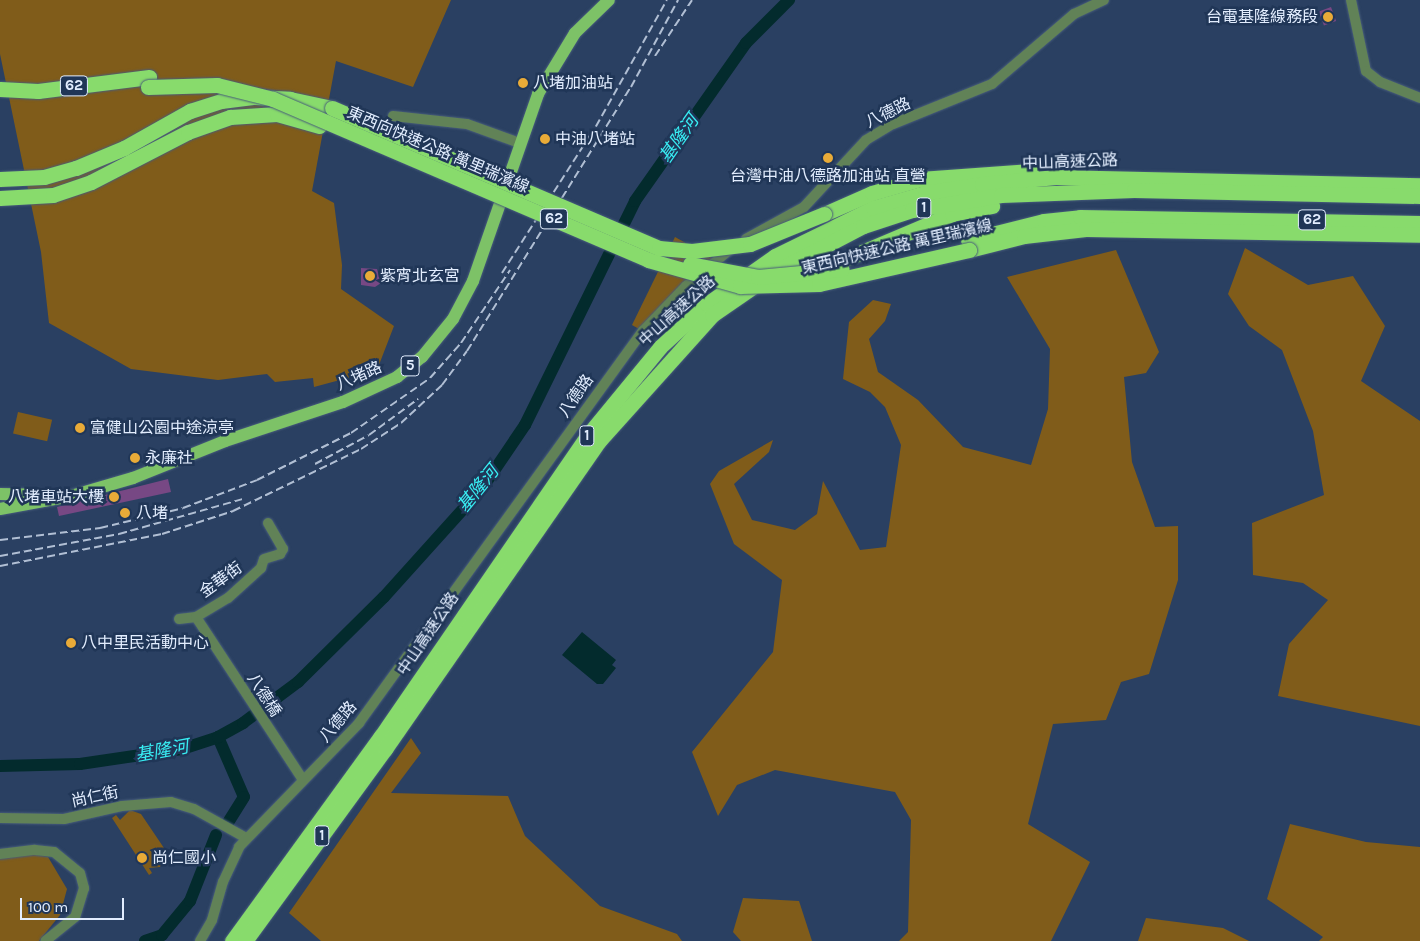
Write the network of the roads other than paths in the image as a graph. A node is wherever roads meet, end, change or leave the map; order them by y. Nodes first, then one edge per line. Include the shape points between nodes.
1 (597, 0) edge
2 (609, 0) edge
3 (1104, 0) edge
4 (1351, 0) edge
5 (0, 79) edge
6 (118, 80) junction
7 (148, 82) junction
8 (0, 89) edge
9 (0, 98) edge
10 (1420, 98) edge
11 (330, 112) junction
12 (393, 116) dead end
13 (514, 141) junction
14 (445, 172) junction
15 (1117, 177) junction
16 (0, 179) edge
17 (1420, 184) edge
18 (0, 187) edge
19 (1134, 190) junction
20 (1420, 196) edge
21 (0, 198) edge
22 (1420, 222) edge
23 (1208, 224) junction
24 (1420, 235) edge
25 (969, 245) junction
26 (116, 480) junction
27 (0, 494) edge
28 (0, 509) edge
29 (268, 523) dead end
30 (196, 617) junction
31 (179, 620) dead end
32 (220, 652) joint
33 (303, 780) junction
34 (0, 818) edge
35 (246, 838) junction
36 (0, 854) edge
37 (45, 941) edge
38 (200, 941) edge
39 (232, 941) edge
40 (245, 941) edge

1 - 13 main road, 八堵路 / 5 via 553,51 531,91
2 - 26 main road, 八堵路 / 5 via 575,33 538,94 473,281 453,319 422,357 397,377 343,402
3 - 33 street, 八德路 via 1074,14 992,84 893,124 866,140 804,207 727,251 686,286 618,363 359,723
4 - 10 street via 1366,71 1380,82
5 - 6 highway
6 - 7 highway, 東西向快速公路 萬里瑞濱線 / 62
6 - 8 highway, 東西向快速公路 萬里瑞濱線 / 62 via 38,91
7 - 9 highway, 東西向快速公路 萬里瑞濱線 / 62 via 38,99
7 - 14 highway, 東西向快速公路 萬里瑞濱線 / 62, bridge via 204,84 253,92
7 - 25 highway, 東西向快速公路 萬里瑞濱線 / 62, bridge via 222,76 278,90 658,253 725,272 758,277 807,275
11 - 15 highway, bridge via 659,248 692,252 750,244 872,193 920,179 966,173 1095,172
11 - 16 highway via 281,98 221,101 190,111 124,148 76,168 44,177
11 - 18 highway via 280,106 221,110 71,179 41,186
11 - 19 highway, bridge via 692,272 742,282 797,282 952,214 977,208
12 - 13 street via 467,124
13 - 26 main road, 八堵路 / 5 via 456,299 417,351 374,381
14 - 21 highway, bridge via 308,121 270,114 230,117 196,128 91,182 53,194
14 - 25 highway, 東西向快速公路 萬里瑞濱線 / 62, bridge via 648,260 740,286 819,284
15 - 17 highway, 中山高速公路 / 1
15 - 39 highway, 中山高速公路 / 1 via 1056,177 982,184 925,193 874,208 775,256 707,304 660,347 586,436 381,736
19 - 20 highway, 中山高速公路 / 1
19 - 40 highway, 中山高速公路 / 1 via 1002,195 912,210 826,242 712,315 600,440 386,749
22 - 23 highway, 東西向快速公路 萬里瑞濱線 / 62
23 - 24 highway, 東西向快速公路 萬里瑞濱線 / 62
23 - 25 highway, 東西向快速公路 萬里瑞濱線 / 62 via 1083,223
26 - 27 main road, 八堵路 / 5 via 31,496
26 - 28 main road, 八堵路 / 5
29 - 30 street, 金華街 via 283,549 280,554 264,559 262,568 228,598
30 - 31 street, 金華街
30 - 32 street, 金華街
32 - 33 street, 八德橋
33 - 35 street, 八德路
34 - 35 street, 尚仁街 via 64,819 122,806 171,802 194,809
35 - 38 street, 八德路 via 231,862 212,920
36 - 37 street via 35,850 54,852 80,873 84,888 76,917

